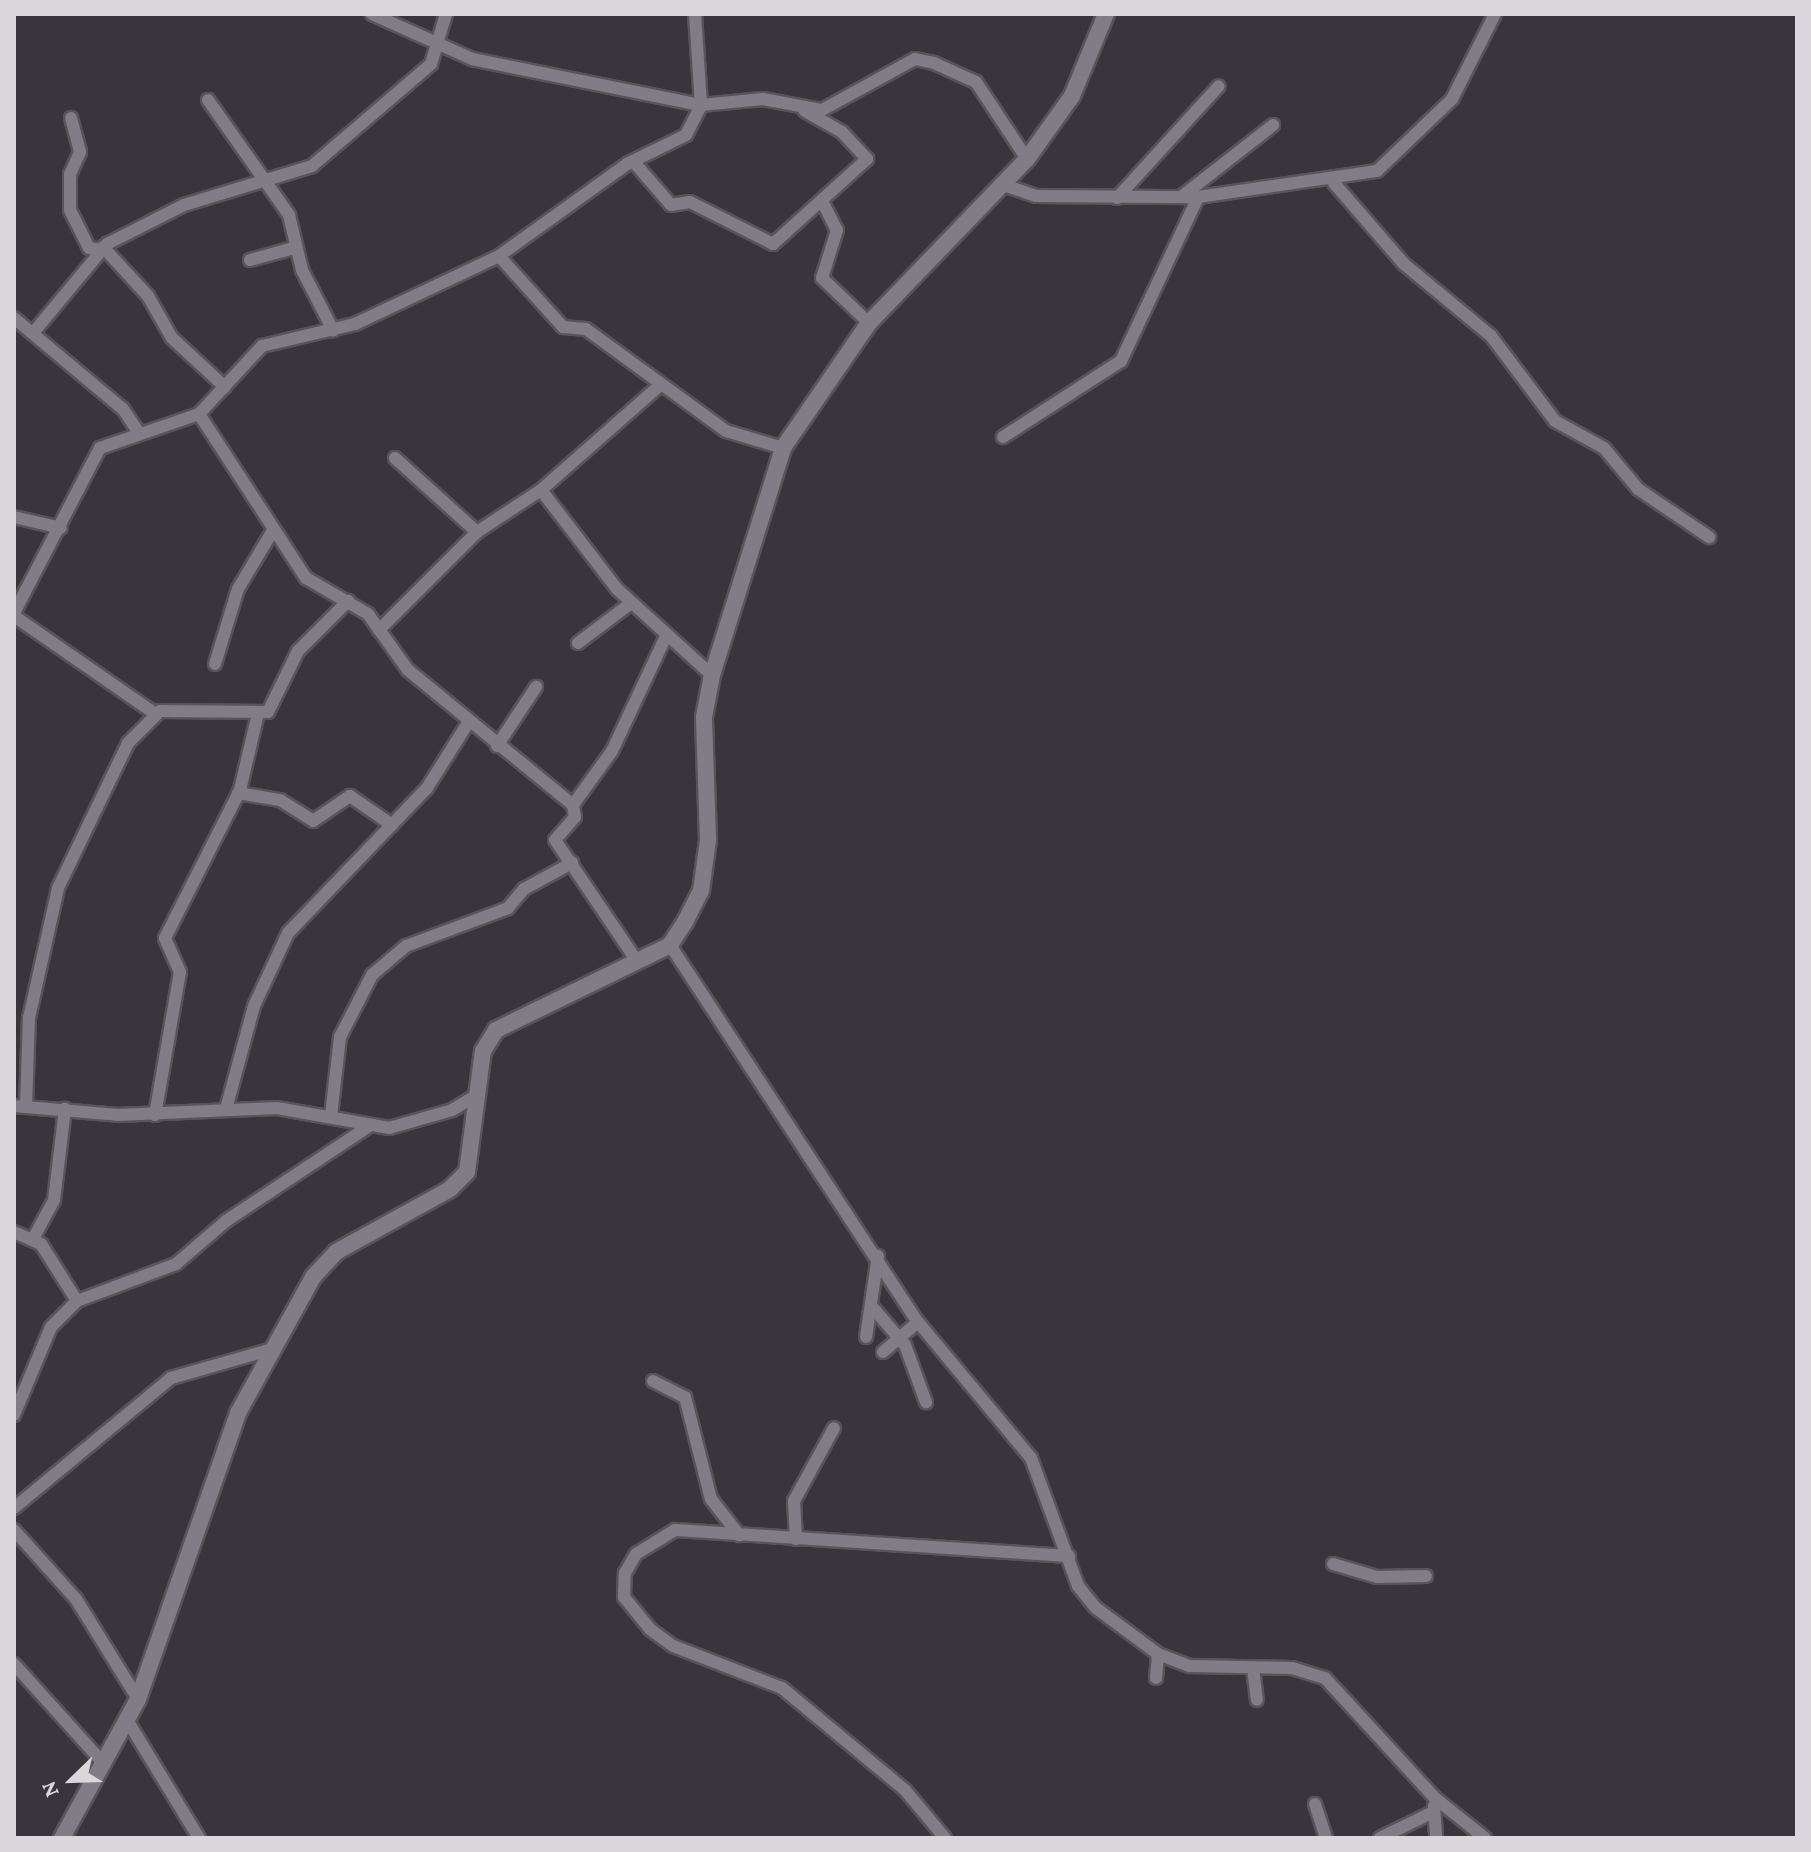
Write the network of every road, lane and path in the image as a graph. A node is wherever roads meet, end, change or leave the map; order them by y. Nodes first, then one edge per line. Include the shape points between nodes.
1 (372, 14) edge
2 (446, 14) edge
3 (695, 14) edge
4 (1106, 14) edge
5 (1479, 14) edge
6 (1494, 17) edge
7 (395, 20) edge
8 (442, 45) junction
9 (1219, 86) dead end
10 (208, 100) dead end
11 (701, 105) junction
12 (805, 111) junction
13 (71, 118) dead end
14 (1273, 125) dead end
15 (1027, 159) junction
16 (633, 161) junction
17 (1334, 183) junction
18 (1001, 184) junction
19 (265, 185) junction
20 (1181, 197) junction
21 (1198, 197) junction
22 (1117, 198) junction
23 (822, 201) junction
24 (101, 248) junction
25 (294, 248) junction
26 (499, 256) junction
27 (250, 260) dead end
28 (14, 318) edge
29 (869, 323) junction
30 (333, 330) junction
31 (33, 333) junction
32 (659, 386) junction
33 (225, 387) junction
34 (199, 414) junction
35 (139, 433) junction
36 (1003, 437) dead end
37 (783, 448) junction
38 (395, 458) dead end
39 (541, 490) junction
40 (14, 517) edge
41 (61, 528) junction
42 (272, 532) junction
43 (477, 532) junction
44 (1709, 537) dead end
45 (348, 601) junction
46 (631, 603) junction
47 (15, 607) edge
48 (379, 630) junction
49 (666, 636) junction
50 (578, 643) dead end
51 (215, 664) dead end
52 (712, 675) junction
53 (536, 687) dead end
54 (154, 713) junction
55 (258, 713) junction
56 (468, 723) junction
57 (497, 746) junction
58 (238, 793) junction
59 (573, 805) junction
60 (392, 825) junction
61 (572, 863) junction
62 (670, 945) junction
63 (637, 961) junction
64 (477, 1095) junction
65 (20, 1106) edge
66 (65, 1109) junction
67 (226, 1109) junction
68 (155, 1115) junction
69 (331, 1116) junction
70 (368, 1127) junction
71 (14, 1232) edge
72 (33, 1239) junction
73 (878, 1256) junction
74 (77, 1301) junction
75 (874, 1309) junction
76 (918, 1322) junction
77 (866, 1337) dead end
78 (899, 1338) junction
79 (273, 1349) junction
80 (883, 1352) dead end
81 (653, 1381) dead end
82 (926, 1402) dead end
83 (14, 1415) edge
84 (834, 1428) dead end
85 (14, 1508) edge
86 (14, 1530) edge
87 (739, 1535) junction
88 (796, 1539) junction
89 (1069, 1556) junction
90 (1333, 1564) dead end
91 (1426, 1576) dead end
92 (1158, 1654) junction
93 (14, 1664) edge
94 (1253, 1668) junction
95 (1156, 1678) dead end
96 (138, 1699) junction
97 (1257, 1700) dead end
98 (127, 1720) junction
99 (104, 1764) junction
100 (1435, 1798) junction
101 (1315, 1804) dead end
102 (1433, 1812) junction
103 (62, 1838) edge
104 (199, 1838) edge
105 (945, 1838) edge
106 (1326, 1838) edge
107 (1380, 1838) edge
108 (1436, 1838) edge
109 (1485, 1838) edge

1 - 7 street
2 - 8 street
3 - 11 street
4 - 15 main road via 1072,96
5 - 6 street
6 - 17 street via 1452,99 1403,153 1377,171
7 - 8 street
8 - 11 street via 472,59
8 - 19 street via 411,85 312,166
9 - 22 street
10 - 19 street
11 - 12 street via 763,99
11 - 16 street via 679,141
12 - 15 street via 822,110 915,59 934,63 976,82
12 - 23 street via 842,132 867,159
13 - 24 street via 80,152 70,174 70,210 89,248
14 - 20 street
15 - 18 main road
16 - 23 street via 671,205 690,202 766,245
16 - 26 street
17 - 21 street
17 - 44 street via 1404,264 1491,336 1555,421 1604,448 1638,489
18 - 22 street via 1036,196
18 - 29 main road
19 - 24 street via 184,205
19 - 25 street via 289,215
20 - 21 street
20 - 22 street
21 - 36 street via 1121,361
23 - 29 street via 837,234 822,278
24 - 31 street
24 - 33 street via 148,296 172,338
25 - 27 street
25 - 30 street
26 - 30 street
26 - 32 street via 563,327 586,329
28 - 31 street
29 - 37 main road
30 - 33 street via 262,346
31 - 35 street via 123,409
32 - 37 street via 726,431
32 - 39 street
33 - 34 street
34 - 35 street
34 - 42 street
35 - 41 street via 97,451
37 - 52 main road
38 - 43 street
39 - 43 street
39 - 46 street
40 - 41 street
41 - 47 street
42 - 45 street via 306,578
42 - 51 street via 231,604
43 - 48 street
45 - 48 street
45 - 55 street via 307,639 271,709
46 - 49 street
46 - 50 street
47 - 54 street
48 - 56 street via 389,651
49 - 52 street
49 - 59 street via 612,751
52 - 62 main road via 704,717 708,840 701,891
53 - 57 street
54 - 55 street
54 - 65 street via 128,743 61,878 29,1018
55 - 58 street
56 - 57 street
56 - 60 street via 427,788
57 - 59 street
58 - 60 street via 280,800 313,821 350,796
58 - 68 street via 165,938 180,972
59 - 61 street via 575,817 555,840
60 - 67 street via 288,933 245,1033
61 - 63 street
61 - 69 street via 524,889 508,908 406,946 372,975 340,1037
62 - 63 main road
62 - 73 street
63 - 64 main road via 496,1030 483,1051
64 - 70 street via 415,1123
64 - 79 main road via 467,1172 450,1189 336,1252
65 - 66 street
66 - 68 street
66 - 72 street via 54,1200
67 - 68 street
67 - 69 street
69 - 70 street
70 - 74 street via 226,1221 176,1264
71 - 72 street
72 - 74 street
73 - 75 street
73 - 76 street
74 - 83 street via 51,1327
75 - 77 street
75 - 78 street
76 - 78 street
76 - 89 street via 1031,1458
78 - 80 street
78 - 82 street
79 - 85 street via 171,1378
79 - 96 main road via 238,1413
81 - 87 street via 685,1397 711,1499
84 - 88 street via 794,1501
86 - 96 street via 76,1599
87 - 88 street
87 - 105 street via 665,1534 636,1554 624,1597 673,1646 782,1688 905,1790
88 - 89 street
89 - 92 street via 1078,1586 1096,1608
90 - 91 street via 1377,1577
92 - 94 street via 1190,1666
92 - 95 street
93 - 99 street
94 - 97 street
94 - 100 street via 1325,1678
96 - 98 main road
98 - 99 main road
98 - 104 street via 153,1752
99 - 103 main road
100 - 102 street
100 - 109 street
101 - 106 street
102 - 107 street
102 - 108 street

